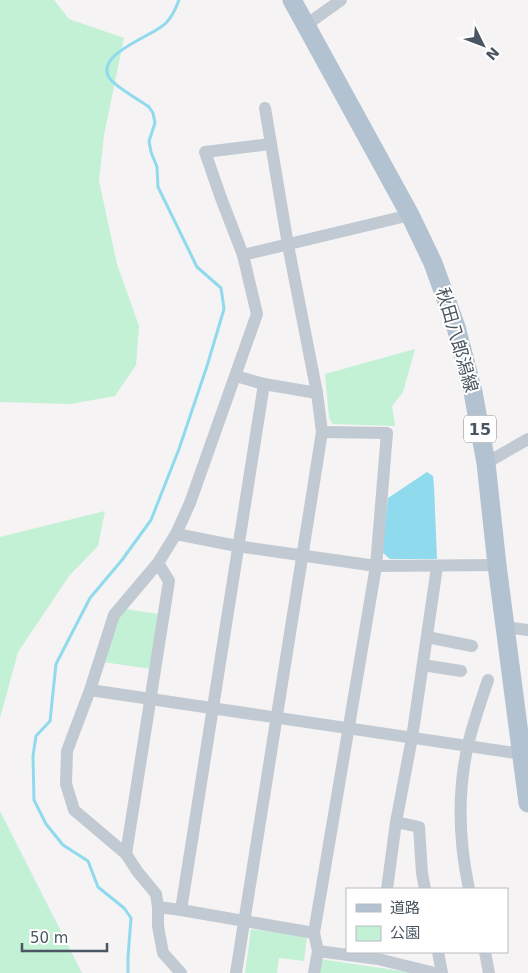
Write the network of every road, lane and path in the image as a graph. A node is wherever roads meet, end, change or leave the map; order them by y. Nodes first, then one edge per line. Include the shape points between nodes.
1 (292, 0) edge
2 (341, 0) edge
3 (306, 25) junction
4 (265, 108) dead end
5 (271, 144) junction
6 (410, 215) junction
7 (288, 245) junction
8 (243, 255) junction
9 (236, 376) junction
10 (264, 384) junction
11 (317, 394) junction
12 (322, 432) junction
13 (528, 439) edge
14 (486, 464) junction
15 (176, 534) junction
16 (237, 546) junction
17 (302, 555) junction
18 (158, 562) junction
19 (497, 565) junction
20 (376, 566) junction
21 (437, 567) junction
22 (505, 627) junction
23 (528, 630) edge
24 (427, 637) junction
25 (472, 646) dead end
26 (423, 665) junction
27 (461, 671) dead end
28 (488, 680) dead end
29 (90, 690) junction
30 (152, 700) junction
31 (212, 708) junction
32 (276, 719) junction
33 (349, 729) junction
34 (412, 738) junction
35 (468, 746) junction
36 (522, 754) junction
37 (528, 803) edge
38 (396, 822) junction
39 (126, 854) junction
40 (387, 888) edge
41 (425, 888) edge
42 (469, 888) edge
43 (158, 907) junction
44 (181, 910) junction
45 (244, 921) junction
46 (314, 933) junction
47 (318, 951) junction
48 (346, 953) edge
49 (348, 953) edge
50 (438, 953) edge
51 (485, 953) edge
52 (378, 955) edge
53 (181, 973) edge
54 (236, 973) edge
55 (314, 973) edge
56 (435, 973) edge
57 (442, 973) edge
58 (489, 973) edge

1 - 3 main road, 秋田八郎潟線 / 15
2 - 3 street
3 - 6 main road, 秋田八郎潟線 / 15
4 - 5 street
5 - 7 street
5 - 8 street via 205,152
6 - 7 street
6 - 14 main road, 秋田八郎潟線 / 15 via 433,262 456,326 473,392
7 - 8 street
7 - 11 street
8 - 9 street via 257,314
9 - 10 street
9 - 15 street
10 - 11 street
10 - 16 street
11 - 12 street
12 - 17 street
12 - 20 street via 388,433
13 - 14 street
14 - 19 main road, 秋田八郎潟線 / 15
15 - 16 street
15 - 18 street
16 - 17 street
16 - 31 street
17 - 20 street
17 - 32 street
18 - 29 street via 114,615
18 - 30 street via 169,581
19 - 21 street
19 - 22 main road, 秋田八郎潟線 / 15
20 - 21 street
20 - 33 street
21 - 24 street
22 - 23 street
22 - 36 main road, 秋田八郎潟線 / 15
24 - 25 street
24 - 26 street
26 - 27 street
26 - 34 street
28 - 35 street
29 - 30 street
29 - 39 street via 67,751 66,784 74,810
30 - 31 street
30 - 39 street
31 - 32 street
31 - 44 street
32 - 33 street
32 - 45 street
33 - 34 street
33 - 46 street
34 - 35 street
34 - 38 street
35 - 36 street
35 - 42 street via 460,802 462,858
36 - 37 main road, 秋田八郎潟線 / 15
38 - 40 street
38 - 41 street via 419,827
39 - 43 street via 156,894
43 - 44 street
43 - 53 street via 163,953
44 - 45 street
45 - 46 street
45 - 54 street
46 - 47 street
47 - 48 street
47 - 55 street
49 - 52 street
50 - 57 street
51 - 58 street
52 - 56 street

